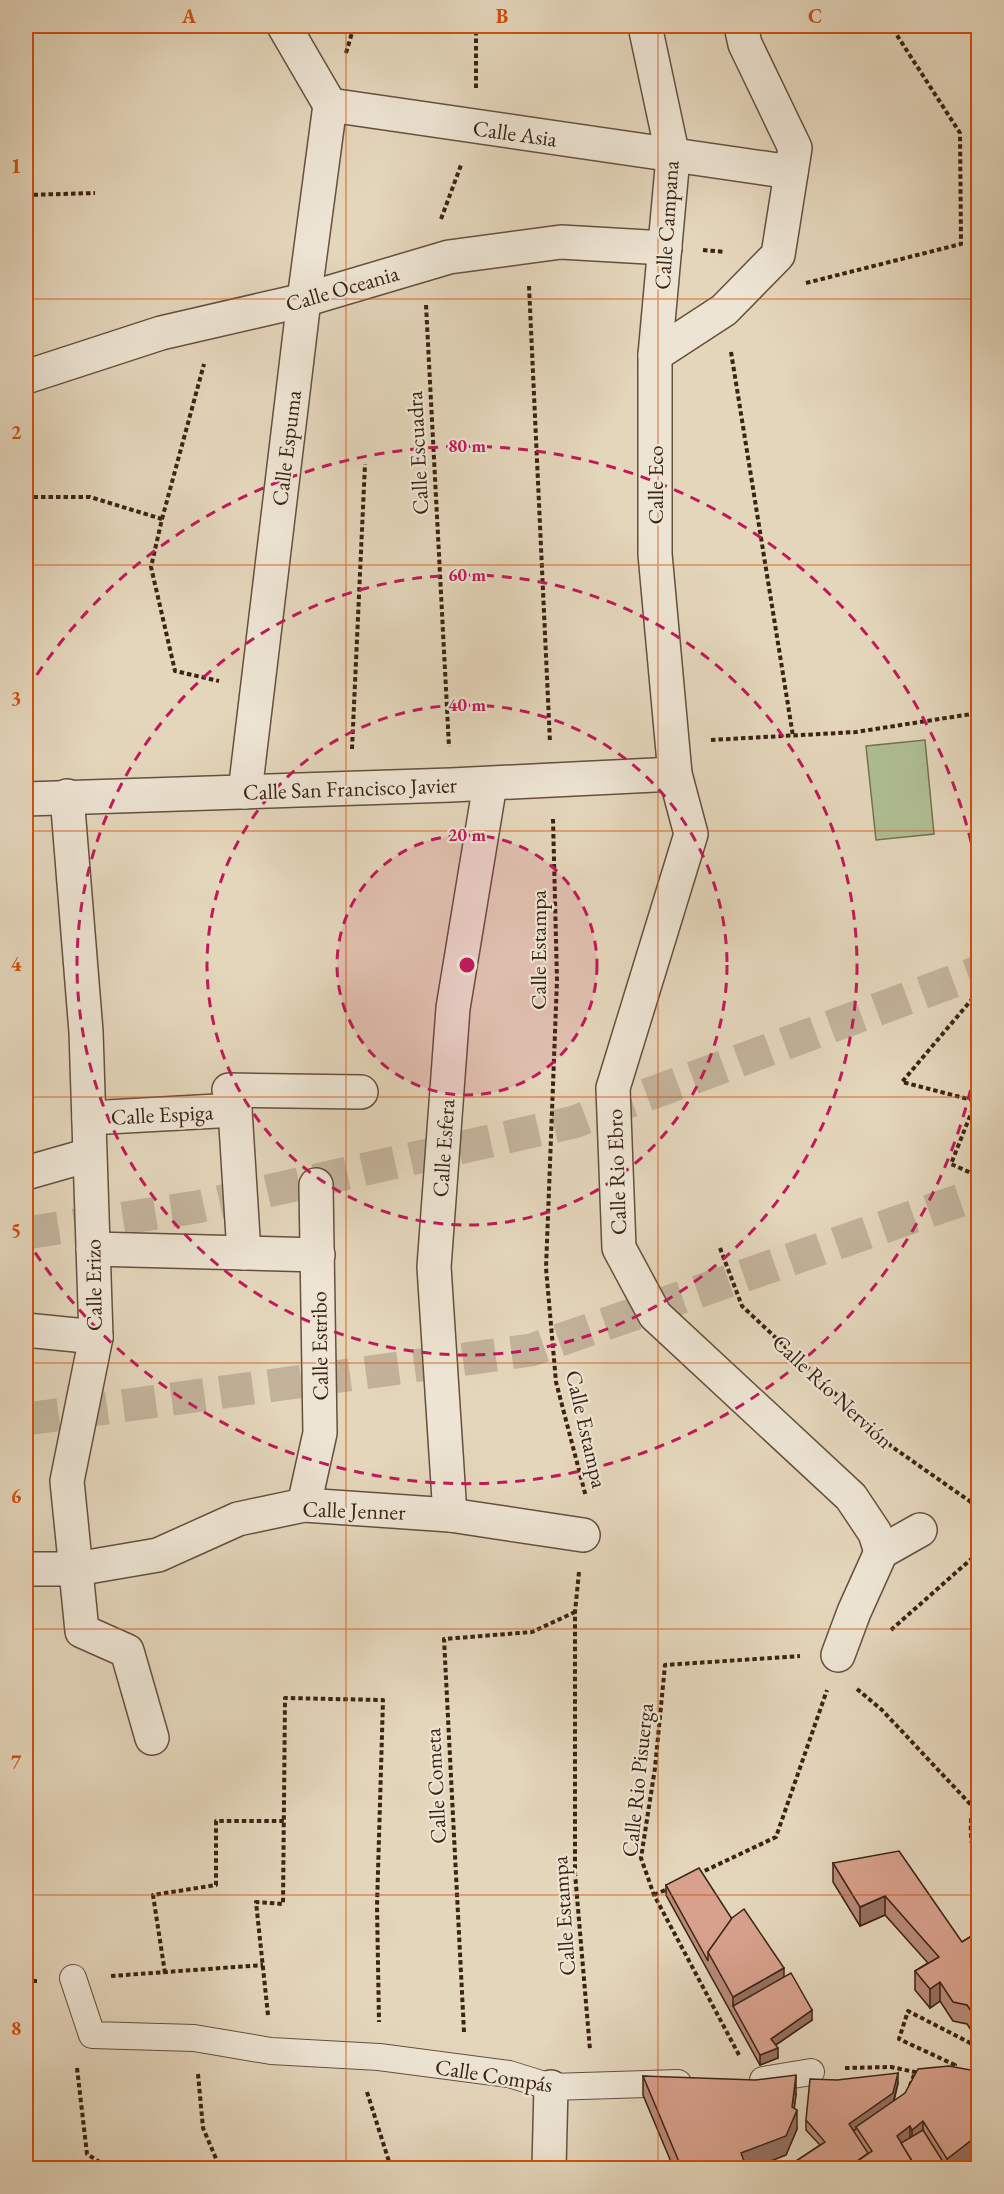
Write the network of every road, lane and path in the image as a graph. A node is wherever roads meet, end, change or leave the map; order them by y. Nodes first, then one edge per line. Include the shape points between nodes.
1 (284, 26) edge
2 (476, 26) edge
3 (645, 26) edge
4 (741, 26) edge
5 (891, 26) edge
6 (330, 105) junction
7 (476, 128) junction
8 (673, 157) junction
9 (791, 172) junction
10 (95, 193) dead end
11 (26, 195) edge
12 (527, 246) junction
13 (665, 248) junction
14 (778, 255) junction
15 (423, 265) junction
16 (303, 300) junction
17 (724, 310) junction
18 (216, 320) junction
19 (655, 354) junction
20 (26, 377) edge
21 (365, 464) dead end
22 (26, 497) edge
23 (162, 519) junction
24 (257, 689) junction
25 (978, 713) edge
26 (793, 736) junction
27 (707, 740) dead end
28 (675, 774) junction
29 (552, 781) junction
30 (490, 784) junction
31 (451, 786) junction
32 (350, 788) junction
33 (245, 792) junction
34 (67, 796) junction
35 (26, 799) edge
36 (553, 816) dead end
37 (978, 992) edge
38 (361, 1092) dead end
39 (235, 1110) junction
40 (89, 1118) junction
41 (90, 1155) junction
42 (26, 1173) edge
43 (978, 1176) edge
44 (316, 1185) dead end
45 (720, 1248) dead end
46 (93, 1249) junction
47 (244, 1253) junction
48 (318, 1255) junction
49 (26, 1330) edge
50 (96, 1337) junction
51 (304, 1505) junction
52 (978, 1507) edge
53 (450, 1515) junction
54 (920, 1530) dead end
55 (583, 1535) junction
56 (881, 1552) junction
57 (978, 1553) edge
58 (26, 1569) edge
59 (76, 1569) junction
60 (575, 1612) junction
61 (836, 1662) junction
62 (152, 1738) dead end
63 (978, 1797) edge
64 (972, 1806) junction
65 (284, 1821) junction
66 (978, 1869) edge
67 (695, 1876) edge
68 (674, 1886) edge
69 (654, 1895) junction
70 (262, 1965) junction
71 (165, 1973) junction
72 (73, 1978) junction
73 (26, 1982) edge
74 (92, 2035) junction
75 (194, 2038) junction
76 (978, 2047) edge
77 (272, 2051) junction
78 (379, 2057) junction
79 (466, 2068) junction
80 (811, 2072) joint
81 (915, 2072) junction
82 (926, 2074) edge
83 (949, 2079) edge
84 (707, 2082) edge
85 (747, 2082) joint
86 (592, 2084) junction
87 (551, 2087) junction
88 (909, 2090) edge
89 (218, 2163) junction
90 (109, 2169) edge
91 (175, 2169) edge
92 (220, 2169) edge
93 (391, 2169) edge
94 (549, 2169) edge

1 - 6 street
2 - 7 path
3 - 8 street, Calle Campana
4 - 9 street via 745,44 795,148
5 - 14 path via 960,133 961,244 794,286
6 - 7 street, Calle Asia
6 - 16 street, Calle Espuma
7 - 8 street, Calle Asia
7 - 15 path, Calle Escuadra
8 - 9 street, Calle Asia
8 - 13 street, Calle Campana
9 - 14 street
10 - 11 path
12 - 13 street, Calle Oceania via 561,242
12 - 15 street, Calle Oceania
12 - 29 path
13 - 14 path
13 - 19 street, Calle Campana
14 - 17 street
15 - 16 street, Calle Oceania
15 - 31 path, Calle Escuadra
16 - 18 street, Calle Oceania
16 - 24 street, Calle Espuma
17 - 19 street
17 - 26 path
18 - 20 street, Calle Oceania via 161,333
18 - 23 path
19 - 28 street, Calle Eco via 655,554
21 - 32 path
22 - 23 path via 90,497
23 - 24 path via 152,567 175,671
24 - 33 street, Calle Espuma
25 - 26 path via 855,732
26 - 27 path
28 - 29 street, Calle San Francisco Javier
28 - 56 street, Calle Rio Ebro via 691,834 613,1088 619,1248 656,1315 851,1497 876,1533
29 - 30 street, Calle San Francisco Javier
30 - 31 street, Calle San Francisco Javier
30 - 53 street, Calle Esfera via 453,1008 434,1267
31 - 32 street, Calle San Francisco Javier
32 - 33 street, Calle San Francisco Javier
33 - 34 street, Calle San Francisco Javier
34 - 35 street, Calle San Francisco Javier
34 - 40 street, Calle Erizo
36 - 55 path, Calle Estampa via 557,980 546,1268 556,1382 589,1508
37 - 43 path via 902,1082 976,1101 951,1164
38 - 39 street, Calle Espiga via 229,1090
39 - 40 street, Calle Espiga
39 - 47 street, Calle Espiga
40 - 41 street, Calle Erizo
41 - 42 street
41 - 46 street, Calle Erizo
44 - 48 street, Calle Estribo
45 - 52 path, Calle Río Nervión via 742,1306 891,1446
46 - 47 street
46 - 50 street, Calle Erizo
47 - 48 street
48 - 51 street, Calle Estribo via 320,1433
49 - 50 street
50 - 59 street, Calle Erizo via 67,1481
51 - 53 street, Calle Jenner
51 - 59 street, Calle Jenner via 238,1519 158,1555
53 - 55 street, Calle Jenner
54 - 56 street
55 - 60 path, Calle Estampa
56 - 61 street
57 - 61 path via 857,1660
58 - 59 street, Calle Jenner
59 - 62 street, Calle Erizo via 82,1630 127,1651
60 - 79 path, Calle Cometa via 532,1632 444,1639
60 - 86 path, Calle Estampa via 575,1873
61 - 64 path
61 - 67 path via 776,1836
61 - 69 path, Calle Rio Pisuerga via 665,1665 641,1858
63 - 64 path
64 - 66 path via 972,1852
65 - 70 path via 283,1904 256,1902
65 - 71 path via 216,1821 216,1885 153,1895
65 - 78 path via 285,1698 383,1700 377,1906
68 - 69 path
69 - 85 path, Calle Rio Pisuerga
70 - 71 path
70 - 77 path
71 - 72 path
72 - 73 path
72 - 74 lane
74 - 75 lane, Calle Compás
74 - 90 path via 76,2063 87,2154
75 - 77 lane, Calle Compás
75 - 89 path via 203,2128
76 - 83 path via 908,2011 899,2039 955,2065
77 - 78 lane, Calle Compás
78 - 79 lane, Calle Compás
78 - 93 path via 363,2077
79 - 87 lane, Calle Compás via 509,2074
80 - 81 path via 868,2066
80 - 85 lane
81 - 82 path
81 - 88 path
84 - 86 lane, Calle Compás
86 - 87 lane, Calle Compás
87 - 94 street
89 - 91 path
89 - 92 path

